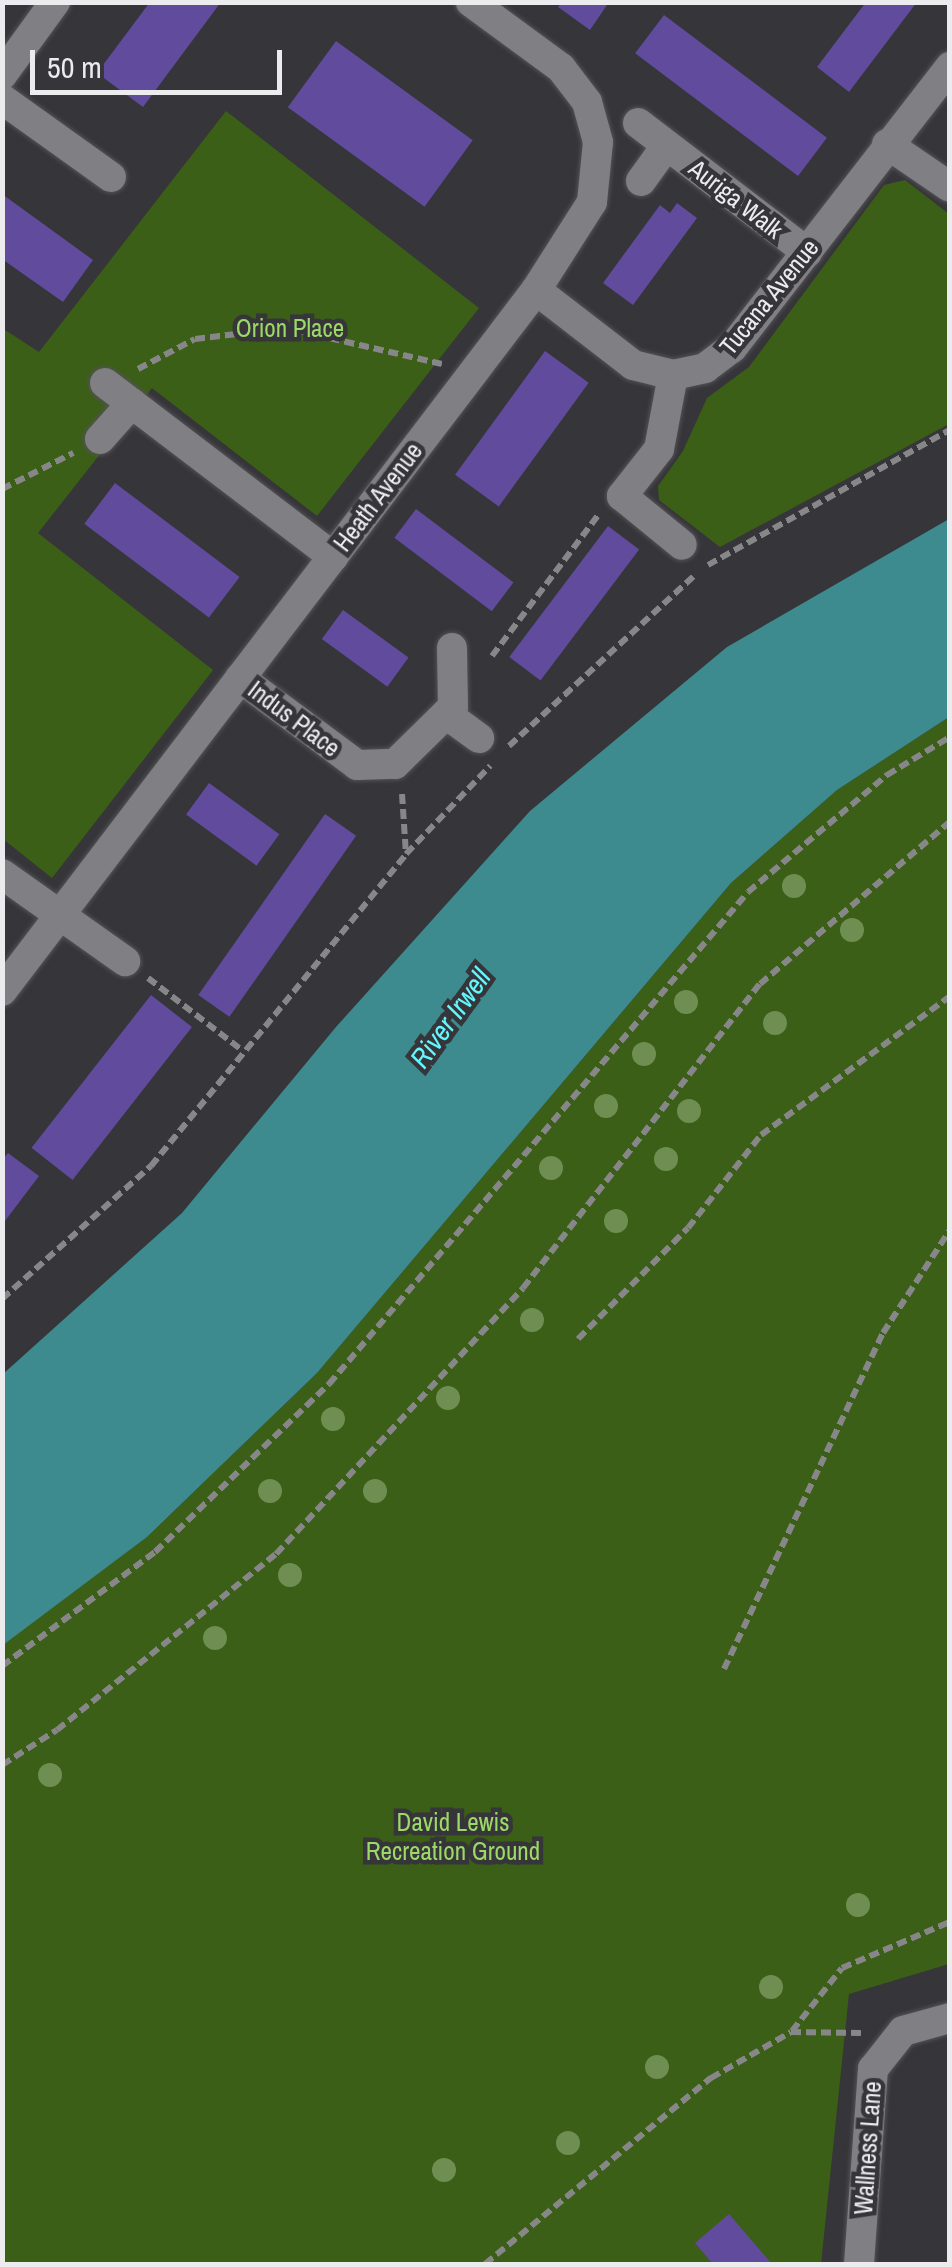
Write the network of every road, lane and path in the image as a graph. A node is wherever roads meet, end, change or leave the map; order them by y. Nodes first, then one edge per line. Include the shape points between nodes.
1 (55, 2) edge
2 (487, 7) edge
3 (950, 68) edge
4 (2, 75) edge
5 (2, 98) edge
6 (638, 123) dead end
7 (887, 144) junction
8 (667, 145) junction
9 (111, 177) dead end
10 (641, 181) dead end
11 (950, 187) edge
12 (807, 252) junction
13 (536, 290) junction
14 (472, 371) junction
15 (673, 375) junction
16 (118, 392) junction
17 (950, 430) edge
18 (100, 439) joint
19 (2, 489) edge
20 (600, 512) dead end
21 (682, 545) dead end
22 (333, 557) junction
23 (452, 648) dead end
24 (492, 656) dead end
25 (240, 678) junction
26 (446, 714) junction
27 (950, 737) edge
28 (492, 751) junction
29 (395, 764) junction
30 (950, 822) edge
31 (406, 854) junction
32 (2, 874) edge
33 (59, 916) junction
34 (125, 961) joint
35 (2, 991) edge
36 (950, 996) edge
37 (242, 1050) junction
38 (950, 1230) edge
39 (2, 1299) edge
40 (578, 1339) dead end
41 (2, 1666) edge
42 (724, 1670) dead end
43 (2, 1764) edge
44 (950, 1922) edge
45 (950, 2018) edge
46 (792, 2032) junction
47 (891, 2040) junction
48 (485, 2264) edge
49 (859, 2264) edge

1 - 4 street
2 - 13 street, Heath Avenue via 575,84 598,142 592,202
3 - 7 street, Tucana Avenue
5 - 9 street
6 - 8 street, Auriga Walk
7 - 11 street
7 - 12 street, Tucana Avenue
8 - 10 street, Auriga Walk
8 - 12 street, Auriga Walk
12 - 15 street, Tucana Avenue via 732,348 705,368
13 - 14 street, Heath Avenue
13 - 15 street via 633,365
14 - 16 path via 325,333 255,328 166,350
14 - 22 street, Heath Avenue
15 - 21 street via 659,449 622,496
16 - 18 street
16 - 22 street
17 - 28 path via 720,556
18 - 19 path
20 - 24 path
22 - 25 street, Heath Avenue
23 - 26 street via 452,708
25 - 29 street, Indus Place via 357,766
25 - 33 street, Heath Avenue
26 - 28 street
26 - 29 street
27 - 41 path via 874,784 748,892 329,1384 225,1491 82,1610
28 - 31 path
29 - 31 path
30 - 43 path via 760,984 523,1288 276,1554 56,1730
31 - 37 path
32 - 33 street
33 - 34 street
33 - 35 street, Heath Avenue
34 - 37 path
36 - 40 path via 761,1135 688,1228
37 - 39 path via 151,1166
38 - 42 path via 859,1379
44 - 46 path via 842,1968
45 - 47 street
46 - 47 path via 842,2028
46 - 48 path via 711,2078
47 - 49 street, Wallness Lane via 870,2086

